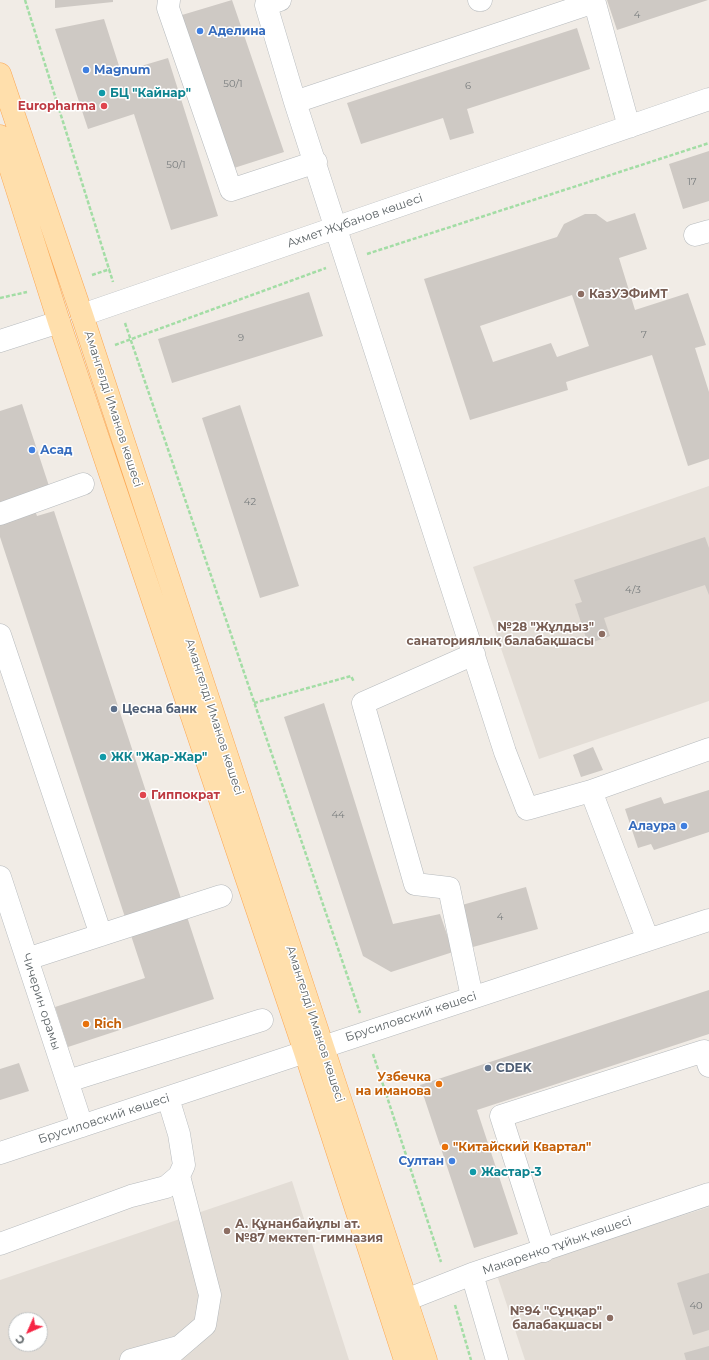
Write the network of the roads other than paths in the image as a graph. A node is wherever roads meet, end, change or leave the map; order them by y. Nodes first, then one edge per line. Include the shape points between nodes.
1 (169, 0) edge
2 (280, 0) edge
3 (594, 1) edge
4 (0, 74) edge
5 (709, 99) edge
6 (295, 102) junction
7 (629, 127) junction
8 (0, 136) edge
9 (316, 162) junction
10 (336, 228) junction
11 (82, 315) junction
12 (59, 322) junction
13 (0, 340) edge
14 (83, 484) dead end
15 (0, 514) edge
16 (0, 635) edge
17 (474, 654) junction
18 (709, 750) edge
19 (591, 791) junction
20 (0, 878) edge
21 (221, 896) dead end
22 (709, 920) edge
23 (101, 935) junction
24 (648, 940) junction
25 (27, 959) junction
26 (472, 997) junction
27 (262, 1020) dead end
28 (314, 1050) junction
29 (709, 1066) edge
30 (68, 1081) junction
31 (168, 1098) junction
32 (82, 1126) junction
33 (0, 1153) edge
34 (179, 1176) junction
35 (709, 1194) edge
36 (0, 1244) edge
37 (544, 1251) junction
38 (472, 1274) junction
39 (406, 1300) junction
40 (181, 1346) junction
41 (131, 1360) edge
42 (164, 1360) edge
43 (405, 1360) edge
44 (426, 1360) edge
45 (497, 1360) edge

1 - 9 street via 168,8 231,190
2 - 6 street via 266,5
3 - 6 street
3 - 7 street
4 - 11 main road, Амангелді Иманов көшесі
5 - 7 street, Ахмет Жұбанов көшесі
6 - 9 street
7 - 10 street, Ахмет Жұбанов көшесі
8 - 12 main road, Амангелді Иманов көшесі
9 - 10 street
10 - 11 street, Ахмет Жұбанов көшесі
10 - 17 street
11 - 12 main road, Ахмет Жұбанов көшесі
11 - 28 main road, Амангелді Иманов көшесі
12 - 13 street, Ахмет Жұбанов көшесі
12 - 28 main road, Амангелді Иманов көшесі
14 - 15 street
16 - 23 street
17 - 19 street via 505,752 527,809
17 - 26 street via 363,703 415,884 449,888
18 - 19 street
19 - 24 street
20 - 25 street, Чичерин орамы
21 - 23 street
22 - 24 street, Брусиловский көшесі
23 - 25 street
24 - 26 street, Брусиловский көшесі
25 - 30 street, Чичерин орамы
26 - 28 street, Брусиловский көшесі
27 - 30 street
28 - 31 street, Брусиловский көшесі
28 - 39 main road, Амангелді Иманов көшесі
28 - 43 main road, Амангелді Иманов көшесі
29 - 37 street via 704,1051 501,1116
30 - 32 street, Чичерин орамы
31 - 32 street, Брусиловский көшесі
31 - 34 street via 183,1156 184,1165
32 - 33 street, Брусиловский көшесі
34 - 36 street via 166,1187 131,1196
34 - 40 street via 210,1295 205,1325
35 - 37 street, Макаренко тұйық көшесі
37 - 38 street, Макаренко тұйық көшесі
38 - 39 street, Макаренко тұйық көшесі
38 - 45 street
39 - 44 main road, Амангелді Иманов көшесі
40 - 41 street
40 - 42 street

